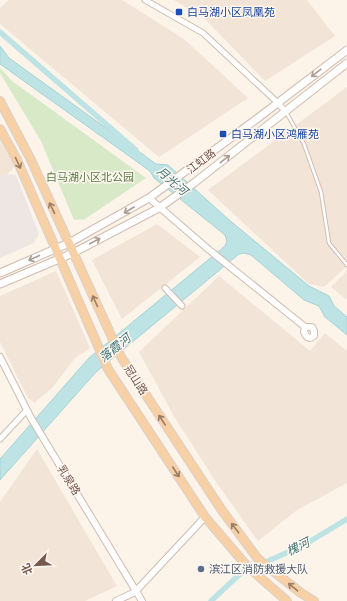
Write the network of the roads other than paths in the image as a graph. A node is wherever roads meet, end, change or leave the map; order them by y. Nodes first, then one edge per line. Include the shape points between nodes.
1 (145, 0) edge
2 (347, 50) edge
3 (347, 63) edge
4 (0, 102) edge
5 (278, 103) junction
6 (285, 111) junction
7 (0, 128) edge
8 (149, 198) junction
9 (159, 208) junction
10 (69, 243) junction
11 (56, 249) junction
12 (73, 253) junction
13 (60, 258) junction
14 (347, 265) edge
15 (0, 273) edge
16 (0, 284) edge
17 (165, 288) dead end
18 (182, 306) dead end
19 (305, 327) dead end
20 (0, 357) edge
21 (27, 410) junction
22 (0, 439) edge
23 (205, 517) junction
24 (136, 592) junction
25 (116, 601) edge
26 (142, 601) edge
27 (287, 601) edge
28 (314, 601) edge

1 - 5 street via 203,33
2 -> 5 main road, 江虹路
3 - 6 main road, 江虹路
10 -> 4 main road, 冠山路
5 - 6 street
5 - 8 main road, 江虹路
9 -> 6 main road, 江虹路
6 - 14 lane via 304,144 321,192 329,243
7 -> 11 main road, 冠山路
8 - 9 street
8 -> 10 main road, 江虹路
12 -> 9 main road, 江虹路
9 - 19 street
10 - 11 main road, 江虹路
10 - 12 main road, 冠山路
11 - 13 main road, 冠山路
11 -> 15 main road, 江虹路
12 - 13 main road, 江虹路
28 -> 12 main road, 冠山路 via 301,594 258,559 221,509 121,357
13 - 16 main road, 江虹路
13 -> 23 main road, 冠山路 via 108,369
17 - 18 street
20 - 21 street, 乳泉路
21 - 22 street
21 - 24 street, 乳泉路
23 - 24 street
23 - 27 main road, 冠山路 via 247,566
24 - 25 street
24 - 26 street, 乳泉路

